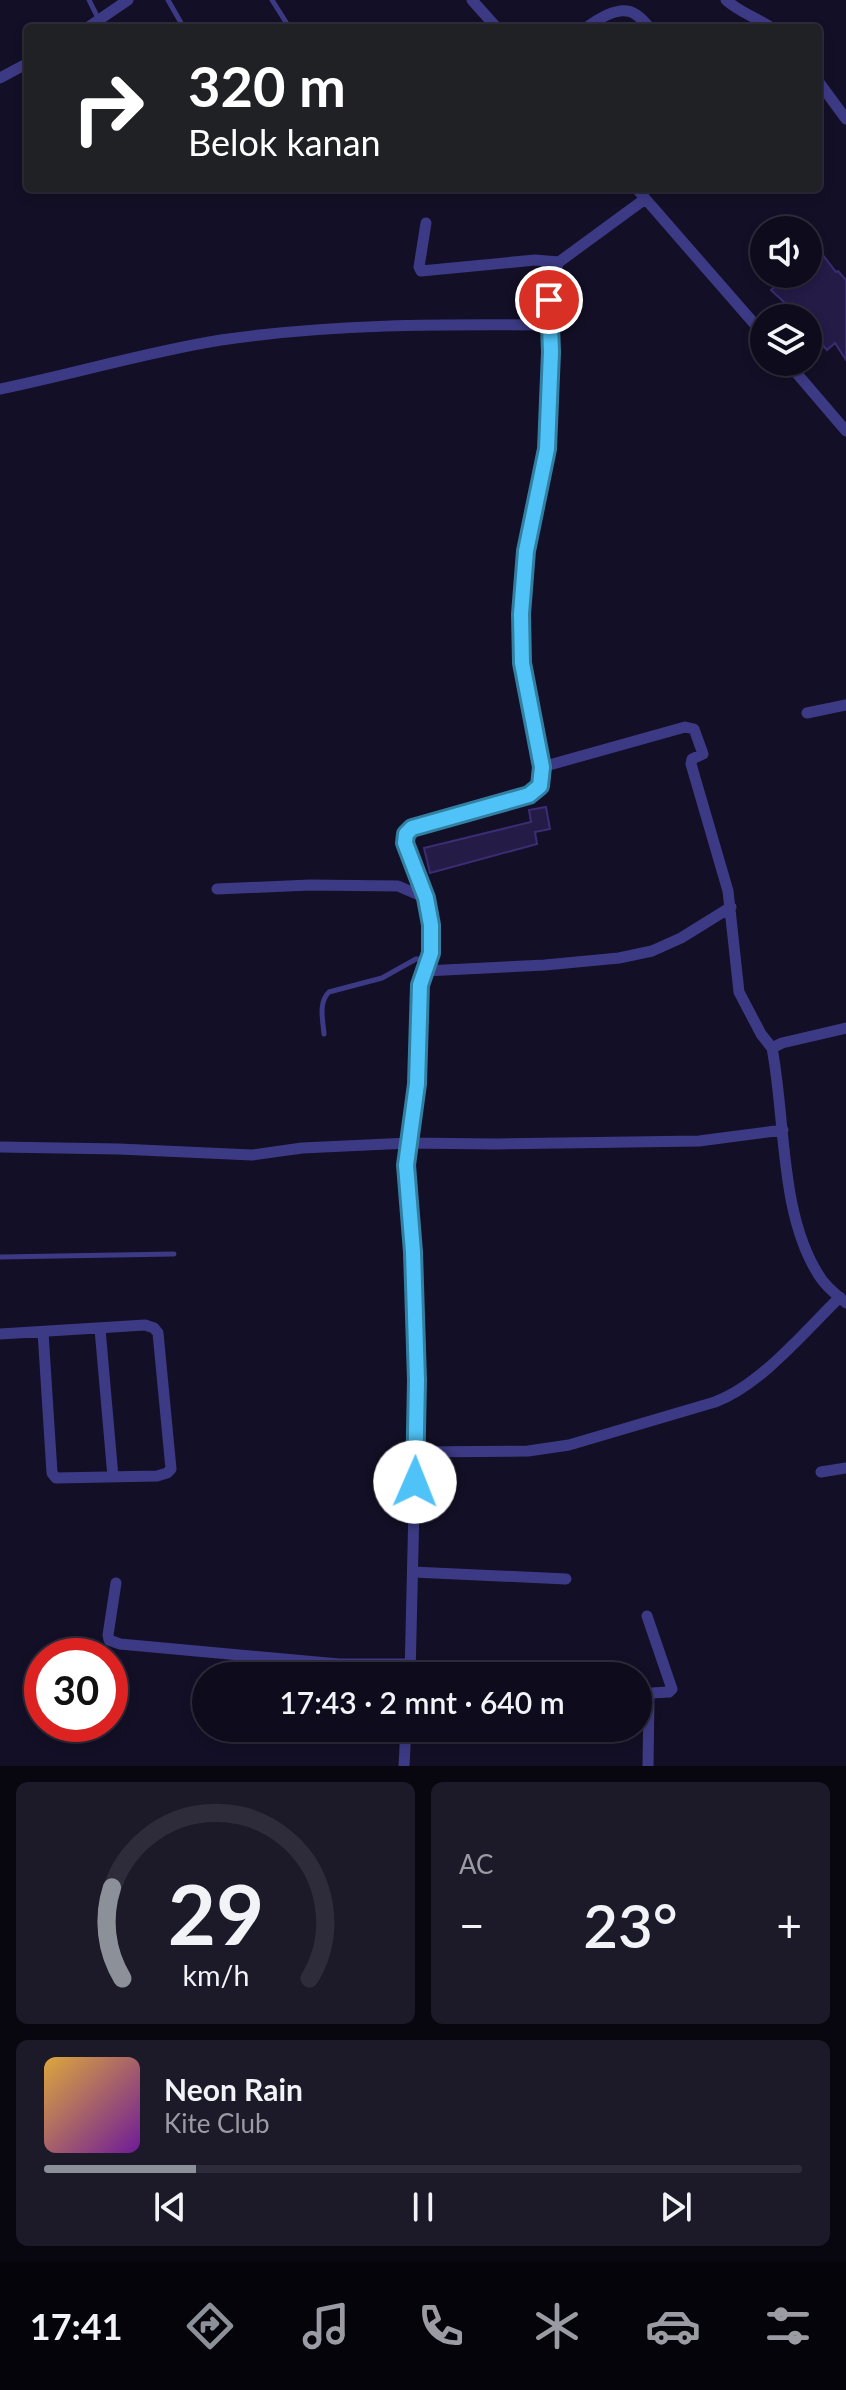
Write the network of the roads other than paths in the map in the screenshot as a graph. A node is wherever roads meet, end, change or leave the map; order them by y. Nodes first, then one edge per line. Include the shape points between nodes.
1 (89, 0) edge
2 (128, 0) edge
3 (168, 0) edge
4 (272, 0) edge
5 (472, 0) edge
6 (726, 0) edge
7 (99, 20) junction
8 (93, 24) edge
9 (182, 24) edge
10 (287, 24) edge
11 (493, 24) edge
12 (592, 24) edge
13 (646, 24) edge
14 (766, 24) edge
15 (24, 65) edge
16 (0, 78) edge
17 (822, 86) edge
18 (846, 119) edge
19 (639, 192) edge
20 (645, 199) junction
21 (426, 223) dead end
22 (559, 262) junction
23 (750, 319) edge
24 (550, 325) junction
25 (799, 376) edge
26 (0, 389) edge
27 (846, 431) edge
28 (846, 705) edge
29 (807, 713) dead end
30 (542, 767) junction
31 (217, 889) dead end
32 (426, 898) junction
33 (731, 907) junction
34 (427, 965) junction
35 (846, 1028) edge
36 (324, 1034) dead end
37 (772, 1048) junction
38 (783, 1130) junction
39 (409, 1143) junction
40 (0, 1147) edge
41 (174, 1254) dead end
42 (0, 1257) edge
43 (843, 1300) edge
44 (100, 1329) junction
45 (43, 1332) junction
46 (0, 1334) edge
47 (415, 1452) junction
48 (846, 1468) edge
49 (821, 1472) dead end
50 (113, 1477) junction
51 (413, 1572) junction
52 (566, 1579) dead end
53 (116, 1583) dead end
54 (647, 1616) dead end
55 (317, 1662) edge
56 (410, 1662) edge
57 (405, 1742) edge
58 (404, 1766) edge
59 (648, 1766) edge

1 - 7 lane
2 - 7 street
3 - 9 lane
4 - 10 lane
5 - 11 street
6 - 14 street
7 - 8 street
12 - 13 street via 622,11 637,14
15 - 16 street
17 - 18 street
19 - 20 street
20 - 22 street
20 - 23 street
21 - 22 street via 421,271
22 - 24 street via 551,279
24 - 26 street via 349,327 241,338
24 - 30 street via 547,449 526,551 521,614 522,663
25 - 27 street
28 - 29 street
30 - 32 street via 540,786 529,795 406,834
30 - 33 street via 685,727 694,729 703,754 691,764
31 - 32 street via 398,886
32 - 34 street via 431,925
33 - 34 street via 681,938 619,958 545,965
33 - 37 street via 739,992
34 - 36 lane via 416,959 382,978 325,995
34 - 39 street via 420,985
35 - 37 street
37 - 38 street
38 - 39 street via 699,1141
38 - 43 street via 799,1237 821,1279
39 - 40 street via 252,1155
39 - 47 street
41 - 42 lane
43 - 47 street via 756,1378 715,1402 569,1445 528,1451
44 - 45 street
44 - 50 street
44 - 50 street via 145,1325 158,1333 171,1469 157,1476
45 - 46 street
45 - 50 street via 52,1473 60,1479
47 - 51 street
48 - 49 street
51 - 52 street
51 - 56 street
53 - 55 street via 109,1640
54 - 59 street via 672,1686 669,1692 649,1696
57 - 58 street

